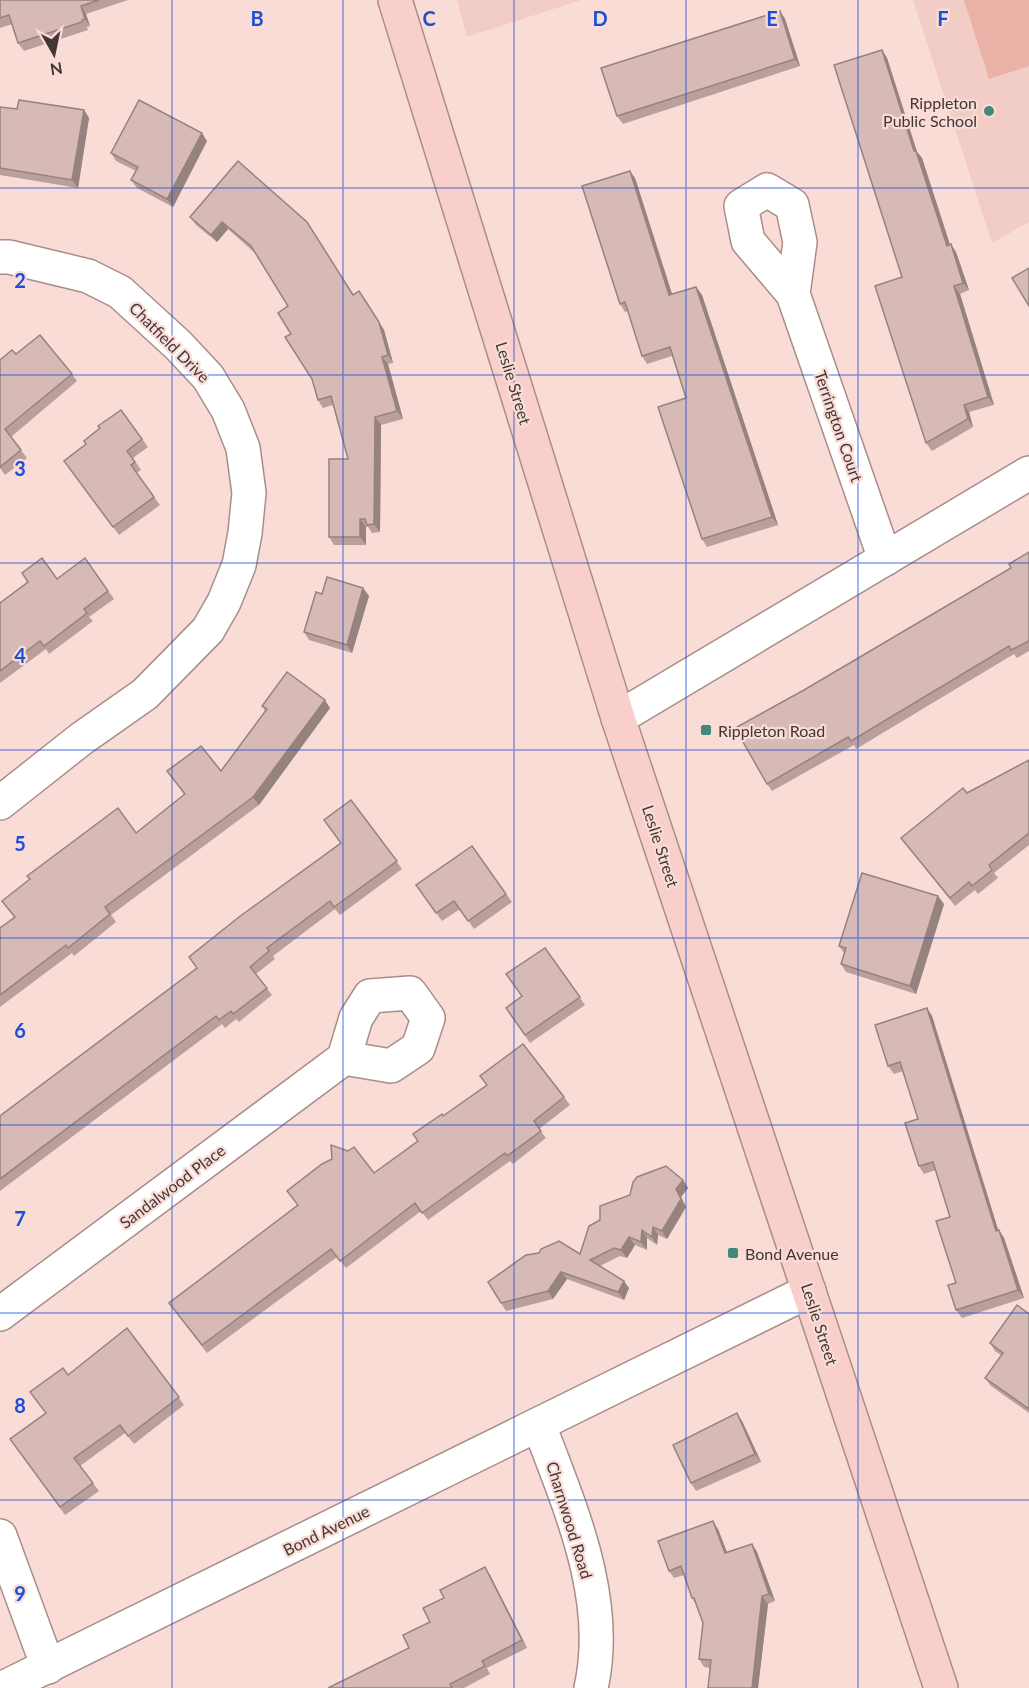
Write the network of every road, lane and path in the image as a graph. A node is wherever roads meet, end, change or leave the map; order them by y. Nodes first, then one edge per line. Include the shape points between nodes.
1 (395, 0) edge
2 (0, 257) edge
3 (793, 294) dead end
4 (1029, 473) edge
5 (885, 559) junction
6 (618, 718) junction
7 (0, 803) edge
8 (344, 1058) dead end
9 (809, 1291) junction
10 (0, 1314) edge
11 (539, 1425) junction
12 (0, 1536) edge
13 (48, 1668) junction
14 (3, 1688) edge
15 (591, 1688) edge
16 (941, 1688) edge

1 - 6 main road, Leslie Street
2 - 7 street, Chatfield Drive via 88,276 120,292 171,338 208,376 228,410 243,448 249,493 239,565 208,630 145,694
3 - 5 street, Terrington Court
4 - 5 street
5 - 6 street
6 - 9 main road, Leslie Street
8 - 10 street, Sandalwood Place
9 - 11 street, Bond Avenue
9 - 16 main road, Leslie Street
11 - 13 street, Bond Avenue
11 - 15 street, Charnwood Road via 583,1552 597,1616
12 - 13 street
13 - 14 street, Bond Avenue

